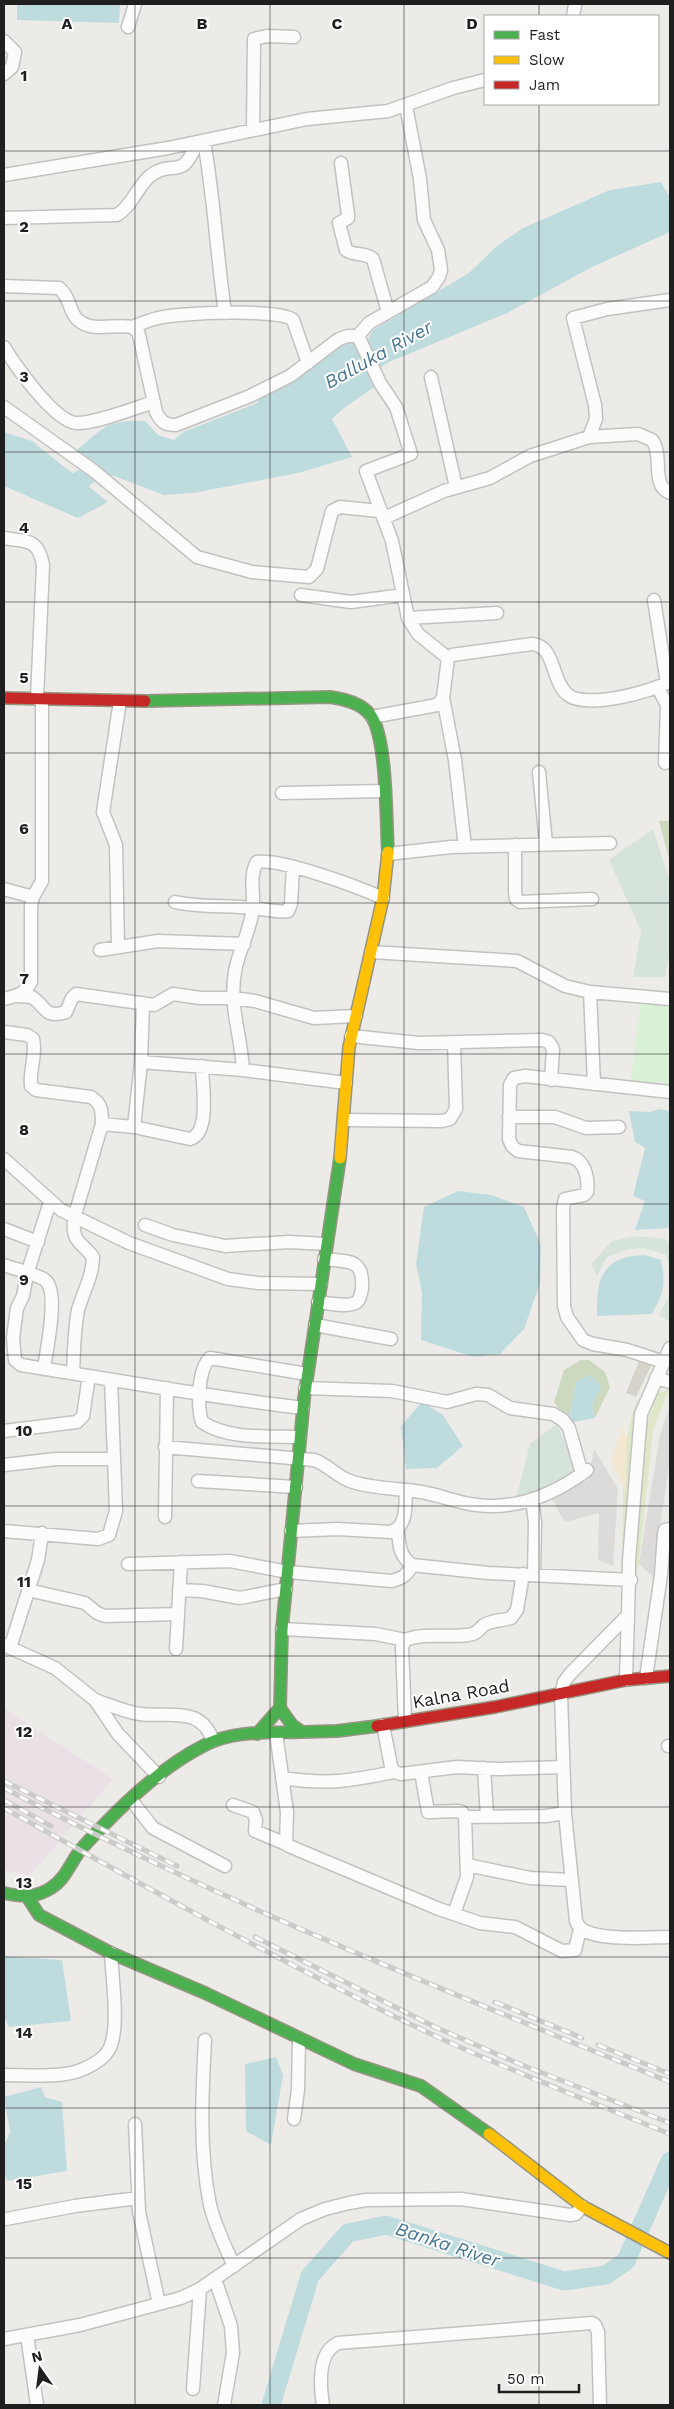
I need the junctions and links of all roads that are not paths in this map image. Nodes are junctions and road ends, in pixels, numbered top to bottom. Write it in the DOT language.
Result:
graph roads {
  1 [pos="135,4"];
  2 [pos="128,27"];
  3 [pos="294,36"];
  4 [pos="4,41"];
  5 [pos="4,74"];
  6 [pos="484,80"];
  7 [pos="406,106"];
  8 [pos="253,130"];
  9 [pos="200,142"];
  10 [pos="341,162"];
  11 [pos="4,175"];
  12 [pos="4,218"];
  13 [pos="4,286"];
  14 [pos="670,300"];
  15 [pos="388,312"];
  16 [pos="225,313"];
  17 [pos="132,328"];
  18 [pos="358,336"];
  19 [pos="4,347"];
  20 [pos="308,363"];
  21 [pos="431,377"];
  22 [pos="154,402"];
  23 [pos="4,407"];
  24 [pos="589,437"];
  25 [pos="456,487"];
  26 [pos="670,493"];
  27 [pos="381,514"];
  28 [pos="4,538"];
  29 [pos="301,595"];
  30 [pos="403,595"];
  31 [pos="654,600"];
  32 [pos="497,612"];
  33 [pos="408,618"];
  34 [pos="448,658"];
  35 [pos="665,684"];
  36 [pos="4,698"];
  37 [pos="443,698"];
  38 [pos="39,700"];
  39 [pos="120,702"];
  40 [pos="372,717"];
  41 [pos="665,763"];
  42 [pos="539,772"];
  43 [pos="385,791"];
  44 [pos="282,793"];
  45 [pos="610,843"];
  46 [pos="546,844"];
  47 [pos="515,845"];
  48 [pos="465,847"];
  49 [pos="388,854"];
  50 [pos="293,867"];
  51 [pos="4,888"];
  52 [pos="33,896"];
  53 [pos="383,898"];
  54 [pos="592,899"];
  55 [pos="175,902"];
  56 [pos="253,908"];
  57 [pos="244,944"];
  58 [pos="118,946"];
  59 [pos="100,950"];
  60 [pos="371,952"];
  61 [pos="590,992"];
  62 [pos="17,996"];
  63 [pos="233,998"];
  64 [pos="4,999"];
  65 [pos="670,999"];
  66 [pos="143,1003"];
  67 [pos="356,1016"];
  68 [pos="4,1032"];
  69 [pos="351,1036"];
  70 [pos="454,1043"];
  71 [pos="141,1062"];
  72 [pos="202,1066"];
  73 [pos="244,1070"];
  74 [pos="552,1080"];
  75 [pos="346,1083"];
  76 [pos="594,1084"];
  77 [pos="670,1092"];
  78 [pos="509,1117"];
  79 [pos="344,1120"];
  80 [pos="102,1124"];
  81 [pos="134,1127"];
  82 [pos="619,1127"];
  83 [pos="4,1159"];
  84 [pos="50,1202"];
  85 [pos="74,1218"];
  86 [pos="145,1225"];
  87 [pos="4,1229"];
  88 [pos="38,1242"];
  89 [pos="326,1244"];
  90 [pos="324,1259"];
  91 [pos="4,1265"];
  92 [pos="27,1274"];
  93 [pos="320,1284"];
  94 [pos="318,1302"];
  95 [pos="315,1325"];
  96 [pos="391,1339"];
  97 [pos="670,1348"];
  98 [pos="664,1362"];
  99 [pos="44,1369"];
  100 [pos="72,1373"];
  101 [pos="308,1374"];
  102 [pos="89,1376"];
  103 [pos="656,1378"];
  104 [pos="111,1380"];
  105 [pos="670,1382"];
  106 [pos="167,1388"];
  107 [pos="305,1388"];
  108 [pos="199,1394"];
  109 [pos="303,1408"];
  110 [pos="4,1431"];
  111 [pos="300,1437"];
  112 [pos="165,1447"];
  113 [pos="114,1459"];
  114 [pos="298,1460"];
  115 [pos="4,1465"];
  116 [pos="198,1480"];
  117 [pos="296,1487"];
  118 [pos="406,1490"];
  119 [pos="532,1500"];
  120 [pos="165,1517"];
  121 [pos="398,1529"];
  122 [pos="670,1529"];
  123 [pos="4,1531"];
  124 [pos="292,1531"];
  125 [pos="42,1533"];
  126 [pos="666,1557"];
  127 [pos="181,1562"];
  128 [pos="128,1564"];
  129 [pos="412,1565"];
  130 [pos="288,1572"];
  131 [pos="528,1575"];
  132 [pos="630,1580"];
  133 [pos="286,1589"];
  134 [pos="28,1590"];
  135 [pos="179,1590"];
  136 [pos="178,1614"];
  137 [pos="627,1616"];
  138 [pos="282,1629"];
  139 [pos="405,1640"];
  140 [pos="7,1646"];
  141 [pos="176,1649"];
  142 [pos="670,1676"];
  143 [pos="646,1678"];
  144 [pos="626,1680"];
  145 [pos="561,1694"];
  146 [pos="95,1700"];
  147 [pos="280,1708"];
  148 [pos="405,1721"];
  149 [pos="383,1725"];
  150 [pos="302,1732"];
  151 [pos="276,1733"];
  152 [pos="257,1734"];
  153 [pos="213,1741"];
  154 [pos="563,1767"];
  155 [pos="484,1768"];
  156 [pos="394,1772"];
  157 [pos="421,1772"];
  158 [pos="159,1777"];
  159 [pos="282,1778"];
  160 [pos="132,1801"];
  161 [pos="233,1805"];
  162 [pos="565,1813"];
  163 [pos="488,1816"];
  164 [pos="465,1817"];
  165 [pos="286,1844"];
  166 [pos="467,1865"];
  167 [pos="226,1866"];
  168 [pos="572,1880"];
  169 [pos="4,1893"];
  170 [pos="28,1898"];
  171 [pos="454,1914"];
  172 [pos="580,1929"];
  173 [pos="670,1937"];
  174 [pos="111,1953"];
  175 [pos="299,2039"];
  176 [pos="205,2040"];
  177 [pos="4,2075"];
  178 [pos="294,2119"];
  179 [pos="135,2124"];
  180 [pos="138,2198"];
  181 [pos="582,2206"];
  182 [pos="6,2219"];
  183 [pos="669,2252"];
  184 [pos="234,2266"];
  185 [pos="215,2279"];
  186 [pos="200,2289"];
  187 [pos="159,2304"];
  188 [pos="27,2335"];
  189 [pos="4,2339"];
  190 [pos="193,2389"];
  191 [pos="224,2404"];
  192 [pos="37,2405"];
  193 [pos="323,2405"];
  194 [pos="600,2405"];
  1 -- 2 [label="street"];
  3 -- 8 [label="street"];
  4 -- 5 [label="street"];
  6 -- 7 [label="street"];
  7 -- 8 [label="street"];
  7 -- 15 [label="street"];
  8 -- 9 [label="street"];
  9 -- 11 [label="street"];
  9 -- 12 [label="street"];
  9 -- 16 [label="street"];
  10 -- 15 [label="street"];
  13 -- 17 [label="street"];
  14 -- 24 [label="street"];
  15 -- 18 [label="street"];
  16 -- 17 [label="street"];
  16 -- 20 [label="street"];
  17 -- 22 [label="street"];
  18 -- 20 [label="street"];
  18 -- 27 [label="street"];
  19 -- 22 [label="street"];
  20 -- 22 [label="street"];
  21 -- 25 [label="street"];
  23 -- 27 [label="street"];
  24 -- 25 [label="street"];
  24 -- 26 [label="street"];
  25 -- 27 [label="street"];
  27 -- 30 [label="street"];
  28 -- 38 [label="street"];
  29 -- 30 [label="street"];
  30 -- 33 [label="street"];
  31 -- 35 [label="street"];
  32 -- 33 [label="street"];
  33 -- 34 [label="street"];
  34 -- 35 [label="street"];
  34 -- 37 [label="street"];
  35 -- 41 [label="street"];
  36 -- 38 [label="main road"];
  37 -- 40 [label="street"];
  37 -- 48 [label="street"];
  38 -- 39 [label="main road"];
  38 -- 52 [label="street"];
  39 -- 40 [label="main road"];
  39 -- 58 [label="street"];
  40 -- 43 [label="main road"];
  42 -- 46 [label="street"];
  43 -- 44 [label="street"];
  43 -- 49 [label="main road"];
  45 -- 46 [label="street"];
  46 -- 47 [label="street"];
  47 -- 48 [label="street"];
  47 -- 54 [label="street"];
  48 -- 49 [label="street"];
  49 -- 53 [label="main road"];
  50 -- 53 [label="street"];
  50 -- 56 [label="street"];
  50 -- 56 [label="street"];
  51 -- 52 [label="street"];
  52 -- 62 [label="street"];
  53 -- 60 [label="main road"];
  55 -- 56 [label="street"];
  56 -- 57 [label="street"];
  57 -- 58 [label="street"];
  57 -- 63 [label="street"];
  58 -- 59 [label="street"];
  60 -- 61 [label="street"];
  60 -- 67 [label="main road"];
  61 -- 65 [label="street"];
  61 -- 76 [label="street"];
  62 -- 64 [label="street"];
  62 -- 66 [label="street"];
  63 -- 66 [label="street"];
  63 -- 67 [label="street"];
  63 -- 73 [label="street"];
  66 -- 71 [label="street"];
  67 -- 69 [label="main road"];
  68 -- 80 [label="street"];
  69 -- 70 [label="street"];
  69 -- 75 [label="main road"];
  70 -- 74 [label="street"];
  70 -- 79 [label="street"];
  71 -- 72 [label="street"];
  71 -- 81 [label="street"];
  72 -- 73 [label="street"];
  72 -- 81 [label="street"];
  73 -- 75 [label="street"];
  74 -- 76 [label="street"];
  74 -- 78 [label="street"];
  75 -- 79 [label="main road"];
  76 -- 77 [label="street"];
  78 -- 82 [label="street"];
  78 -- 98 [label="street"];
  79 -- 89 [label="main road"];
  80 -- 81 [label="street"];
  80 -- 85 [label="street"];
  83 -- 84 [label="street"];
  84 -- 85 [label="street"];
  84 -- 88 [label="street"];
  85 -- 93 [label="street"];
  85 -- 100 [label="street"];
  86 -- 89 [label="street"];
  87 -- 88 [label="street"];
  88 -- 92 [label="street"];
  89 -- 90 [label="main road"];
  90 -- 93 [label="main road"];
  90 -- 94 [label="street"];
  91 -- 92 [label="street"];
  92 -- 99 [label="street"];
  92 -- 99 [label="street"];
  93 -- 94 [label="main road"];
  94 -- 95 [label="main road"];
  95 -- 96 [label="street"];
  95 -- 101 [label="main road"];
  97 -- 98 [label="street"];
  98 -- 103 [label="street"];
  99 -- 100 [label="street"];
  100 -- 102 [label="street"];
  101 -- 107 [label="main road"];
  101 -- 108 [label="street"];
  102 -- 104 [label="street"];
  102 -- 110 [label="street"];
  103 -- 105 [label="street"];
  103 -- 132 [label="street"];
  104 -- 106 [label="street"];
  104 -- 113 [label="street"];
  106 -- 108 [label="street"];
  106 -- 112 [label="street"];
  107 -- 109 [label="main road"];
  107 -- 119 [label="street"];
  108 -- 109 [label="street"];
  108 -- 111 [label="street"];
  109 -- 111 [label="main road"];
  111 -- 114 [label="main road"];
  112 -- 114 [label="street"];
  112 -- 120 [label="street"];
  113 -- 115 [label="street"];
  113 -- 125 [label="street"];
  114 -- 117 [label="main road"];
  114 -- 118 [label="street"];
  116 -- 117 [label="street"];
  117 -- 124 [label="main road"];
  118 -- 119 [label="street"];
  118 -- 121 [label="street"];
  119 -- 131 [label="street"];
  121 -- 124 [label="street"];
  121 -- 129 [label="street"];
  122 -- 126 [label="street"];
  123 -- 125 [label="street"];
  124 -- 130 [label="main road"];
  125 -- 134 [label="street"];
  126 -- 143 [label="street"];
  127 -- 128 [label="street"];
  127 -- 130 [label="street"];
  127 -- 135 [label="street"];
  129 -- 130 [label="street"];
  129 -- 131 [label="street"];
  130 -- 133 [label="main road"];
  131 -- 132 [label="street"];
  131 -- 139 [label="street"];
  132 -- 137 [label="street"];
  133 -- 135 [label="street"];
  133 -- 138 [label="main road"];
  134 -- 136 [label="street"];
  134 -- 140 [label="street"];
  135 -- 136 [label="street"];
  136 -- 141 [label="street"];
  137 -- 144 [label="street"];
  137 -- 145 [label="street"];
  138 -- 139 [label="street"];
  138 -- 147 [label="main road"];
  139 -- 148 [label="street"];
  140 -- 146 [label="street"];
  142 -- 143 [label="main road, Kalna Road"];
  143 -- 144 [label="main road, Kalna Road"];
  144 -- 145 [label="main road, Kalna Road"];
  145 -- 148 [label="main road, Kalna Road"];
  145 -- 154 [label="street"];
  146 -- 153 [label="street"];
  146 -- 158 [label="street"];
  147 -- 150 [label="main road"];
  147 -- 152 [label="main road"];
  148 -- 149 [label="main road, Kalna Road"];
  149 -- 150 [label="main road, Kalna Road"];
  149 -- 156 [label="street"];
  150 -- 151 [label="main road, Kalna Road"];
  151 -- 152 [label="main road, Kalna Road"];
  151 -- 159 [label="street"];
  152 -- 153 [label="main road, Kalna Road"];
  153 -- 158 [label="main road, Kalna Road"];
  154 -- 155 [label="street"];
  154 -- 162 [label="street"];
  155 -- 157 [label="street"];
  155 -- 163 [label="street"];
  156 -- 157 [label="street"];
  156 -- 159 [label="street"];
  157 -- 164 [label="street"];
  158 -- 160 [label="main road, Kalna Road"];
  159 -- 165 [label="street"];
  160 -- 167 [label="street"];
  160 -- 170 [label="main road, Kalna Road"];
  161 -- 165 [label="street"];
  162 -- 163 [label="street"];
  162 -- 168 [label="street"];
  163 -- 164 [label="street"];
  164 -- 166 [label="street"];
  165 -- 171 [label="street"];
  166 -- 168 [label="street"];
  166 -- 171 [label="street"];
  168 -- 172 [label="street"];
  169 -- 170 [label="main road"];
  170 -- 174 [label="main road"];
  171 -- 172 [label="street"];
  172 -- 173 [label="street"];
  174 -- 175 [label="main road"];
  174 -- 177 [label="street"];
  175 -- 178 [label="street"];
  175 -- 181 [label="main road"];
  176 -- 184 [label="street"];
  179 -- 180 [label="street"];
  180 -- 182 [label="street"];
  180 -- 187 [label="street"];
  181 -- 183 [label="main road"];
  181 -- 184 [label="street"];
  184 -- 185 [label="street"];
  185 -- 186 [label="street"];
  185 -- 191 [label="street"];
  186 -- 187 [label="street"];
  186 -- 190 [label="street"];
  187 -- 188 [label="street"];
  188 -- 189 [label="street"];
  188 -- 192 [label="street"];
  193 -- 194 [label="street"];
}
